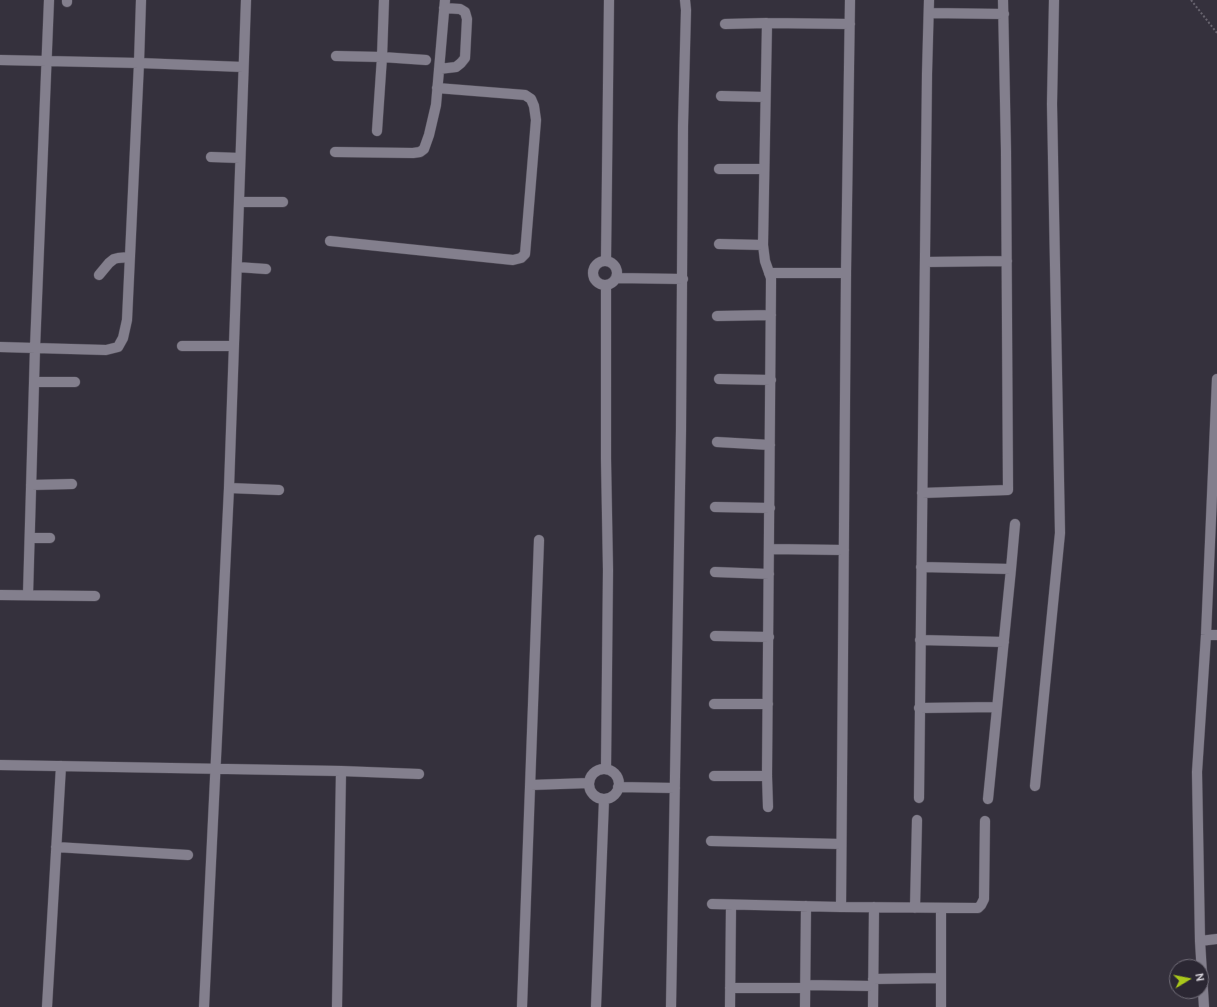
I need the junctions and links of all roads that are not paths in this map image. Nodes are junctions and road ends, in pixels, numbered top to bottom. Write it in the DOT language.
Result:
graph roads {
  1 [pos="48,0"];
  2 [pos="141,0"];
  3 [pos="246,0"];
  4 [pos="384,0"];
  5 [pos="609,0"];
  6 [pos="685,0"];
  7 [pos="850,0"];
  8 [pos="929,0"];
  9 [pos="1003,0"];
  10 [pos="1054,0"];
  11 [pos="444,4"];
  12 [pos="929,14"];
  13 [pos="1004,14"];
  14 [pos="767,23"];
  15 [pos="725,24"];
  16 [pos="850,24"];
  17 [pos="336,56"];
  18 [pos="382,57"];
  19 [pos="0,60"];
  20 [pos="426,60"];
  21 [pos="46,61"];
  22 [pos="140,63"];
  23 [pos="243,67"];
  24 [pos="439,69"];
  25 [pos="437,88"];
  26 [pos="722,96"];
  27 [pos="765,97"];
  28 [pos="377,131"];
  29 [pos="335,152"];
  30 [pos="211,157"];
  31 [pos="240,158"];
  32 [pos="719,169"];
  33 [pos="764,169"];
  34 [pos="239,202"];
  35 [pos="283,202"];
  36 [pos="330,241"];
  37 [pos="719,244"];
  38 [pos="763,245"];
  39 [pos="130,258"];
  40 [pos="606,260"];
  41 [pos="1007,261"];
  42 [pos="925,262"];
  43 [pos="237,267"];
  44 [pos="266,269"];
  45 [pos="769,273"];
  46 [pos="846,273"];
  47 [pos="99,275"];
  48 [pos="616,278"];
  49 [pos="683,279"];
  50 [pos="606,285"];
  51 [pos="771,315"];
  52 [pos="717,316"];
  53 [pos="182,346"];
  54 [pos="234,346"];
  55 [pos="0,347"];
  56 [pos="35,348"];
  57 [pos="719,379"];
  58 [pos="1217,379"];
  59 [pos="771,380"];
  60 [pos="34,382"];
  61 [pos="75,382"];
  62 [pos="717,442"];
  63 [pos="770,444"];
  64 [pos="72,484"];
  65 [pos="31,485"];
  66 [pos="229,488"];
  67 [pos="279,490"];
  68 [pos="922,494"];
  69 [pos="715,507"];
  70 [pos="770,508"];
  71 [pos="1015,524"];
  72 [pos="30,538"];
  73 [pos="50,538"];
  74 [pos="539,540"];
  75 [pos="770,549"];
  76 [pos="844,550"];
  77 [pos="921,567"];
  78 [pos="1012,569"];
  79 [pos="715,572"];
  80 [pos="769,574"];
  81 [pos="0,595"];
  82 [pos="28,595"];
  83 [pos="95,596"];
  84 [pos="1206,635"];
  85 [pos="1217,635"];
  86 [pos="715,636"];
  87 [pos="769,637"];
  88 [pos="920,640"];
  89 [pos="1004,642"];
  90 [pos="714,704"];
  91 [pos="768,704"];
  92 [pos="919,708"];
  93 [pos="997,708"];
  94 [pos="0,765"];
  95 [pos="60,766"];
  96 [pos="215,769"];
  97 [pos="606,769"];
  98 [pos="341,771"];
  99 [pos="419,774"];
  100 [pos="714,776"];
  101 [pos="767,776"];
  102 [pos="589,783"];
  103 [pos="530,785"];
  104 [pos="1035,786"];
  105 [pos="618,787"];
  106 [pos="674,788"];
  107 [pos="919,798"];
  108 [pos="988,799"];
  109 [pos="604,800"];
  110 [pos="768,807"];
  111 [pos="917,820"];
  112 [pos="986,821"];
  113 [pos="711,841"];
  114 [pos="842,844"];
  115 [pos="56,847"];
  116 [pos="188,855"];
  117 [pos="712,904"];
  118 [pos="731,904"];
  119 [pos="806,906"];
  120 [pos="841,907"];
  121 [pos="874,907"];
  122 [pos="915,908"];
  123 [pos="941,908"];
  124 [pos="1217,939"];
  125 [pos="1200,941"];
  126 [pos="941,978"];
  127 [pos="873,983"];
  128 [pos="805,986"];
  129 [pos="730,988"];
  130 [pos="47,1007"];
  131 [pos="204,1007"];
  132 [pos="336,1007"];
  133 [pos="522,1007"];
  134 [pos="596,1007"];
  135 [pos="671,1007"];
  136 [pos="730,1007"];
  137 [pos="805,1007"];
  138 [pos="873,1007"];
  139 [pos="941,1007"];
  140 [pos="1204,1007"];
  1 -- 21 [label="street"];
  2 -- 22 [label="street"];
  3 -- 23 [label="street"];
  4 -- 18 [label="street"];
  5 -- 40 [label="street"];
  6 -- 49 [label="street"];
  7 -- 16 [label="street"];
  8 -- 12 [label="street"];
  9 -- 13 [label="street"];
  10 -- 104 [label="street"];
  11 -- 24 [label="street"];
  11 -- 24 [label="street"];
  12 -- 13 [label="street"];
  12 -- 42 [label="street"];
  13 -- 41 [label="street"];
  14 -- 15 [label="street"];
  14 -- 16 [label="street"];
  14 -- 27 [label="street"];
  16 -- 46 [label="street"];
  17 -- 18 [label="street"];
  18 -- 20 [label="street"];
  18 -- 28 [label="street"];
  19 -- 21 [label="street"];
  21 -- 22 [label="street"];
  21 -- 56 [label="street"];
  22 -- 23 [label="street"];
  22 -- 39 [label="street"];
  23 -- 31 [label="street"];
  24 -- 25 [label="street"];
  25 -- 29 [label="street"];
  25 -- 36 [label="street"];
  26 -- 27 [label="street"];
  27 -- 33 [label="street"];
  30 -- 31 [label="street"];
  31 -- 34 [label="street"];
  32 -- 33 [label="street"];
  33 -- 38 [label="street"];
  34 -- 35 [label="street"];
  34 -- 43 [label="street"];
  37 -- 38 [label="street"];
  38 -- 45 [label="street"];
  39 -- 47 [label="street"];
  39 -- 56 [label="street"];
  40 -- 48 [label="street"];
  40 -- 50 [label="street"];
  41 -- 42 [label="street"];
  41 -- 68 [label="street"];
  42 -- 68 [label="street"];
  43 -- 44 [label="street"];
  43 -- 54 [label="street"];
  45 -- 46 [label="street"];
  45 -- 51 [label="street"];
  46 -- 76 [label="street"];
  48 -- 49 [label="street"];
  48 -- 50 [label="street"];
  49 -- 106 [label="street"];
  50 -- 97 [label="street"];
  51 -- 52 [label="street"];
  51 -- 59 [label="street"];
  53 -- 54 [label="street"];
  54 -- 66 [label="street"];
  55 -- 56 [label="street"];
  56 -- 60 [label="street"];
  57 -- 59 [label="street"];
  58 -- 84 [label="street"];
  59 -- 63 [label="street"];
  60 -- 61 [label="street"];
  60 -- 65 [label="street"];
  62 -- 63 [label="street"];
  63 -- 70 [label="street"];
  64 -- 65 [label="street"];
  65 -- 72 [label="street"];
  66 -- 67 [label="street"];
  66 -- 96 [label="street"];
  68 -- 77 [label="street"];
  69 -- 70 [label="street"];
  70 -- 75 [label="street"];
  71 -- 78 [label="street"];
  72 -- 73 [label="street"];
  72 -- 82 [label="street"];
  74 -- 103 [label="street"];
  75 -- 76 [label="street"];
  75 -- 80 [label="street"];
  76 -- 114 [label="street"];
  77 -- 78 [label="street"];
  77 -- 88 [label="street"];
  78 -- 89 [label="street"];
  79 -- 80 [label="street"];
  80 -- 87 [label="street"];
  81 -- 82 [label="street"];
  82 -- 83 [label="street"];
  84 -- 85 [label="street"];
  84 -- 125 [label="street"];
  86 -- 87 [label="street"];
  87 -- 91 [label="street"];
  88 -- 89 [label="street"];
  88 -- 92 [label="street"];
  89 -- 93 [label="street"];
  90 -- 91 [label="street"];
  91 -- 101 [label="street"];
  92 -- 93 [label="street"];
  92 -- 107 [label="street"];
  93 -- 108 [label="street"];
  94 -- 95 [label="street"];
  95 -- 96 [label="street"];
  95 -- 115 [label="street"];
  96 -- 98 [label="street"];
  96 -- 131 [label="street"];
  97 -- 102 [label="street"];
  97 -- 105 [label="street"];
  98 -- 99 [label="street"];
  98 -- 132 [label="street"];
  100 -- 101 [label="street"];
  101 -- 110 [label="street"];
  102 -- 103 [label="street"];
  102 -- 109 [label="street"];
  103 -- 133 [label="street"];
  105 -- 106 [label="street"];
  105 -- 109 [label="street"];
  106 -- 135 [label="street"];
  109 -- 134 [label="street"];
  111 -- 122 [label="street"];
  112 -- 123 [label="street"];
  113 -- 114 [label="street"];
  114 -- 120 [label="street"];
  115 -- 116 [label="street"];
  115 -- 130 [label="street"];
  117 -- 118 [label="street"];
  118 -- 119 [label="street"];
  118 -- 129 [label="street"];
  119 -- 120 [label="street"];
  119 -- 128 [label="street"];
  120 -- 121 [label="street"];
  121 -- 122 [label="street"];
  121 -- 127 [label="street"];
  122 -- 123 [label="street"];
  123 -- 126 [label="street"];
  124 -- 125 [label="street"];
  125 -- 140 [label="street"];
  126 -- 127 [label="street"];
  126 -- 139 [label="street"];
  127 -- 128 [label="street"];
  127 -- 138 [label="street"];
  128 -- 129 [label="street"];
  128 -- 137 [label="street"];
  129 -- 136 [label="street"];
}
